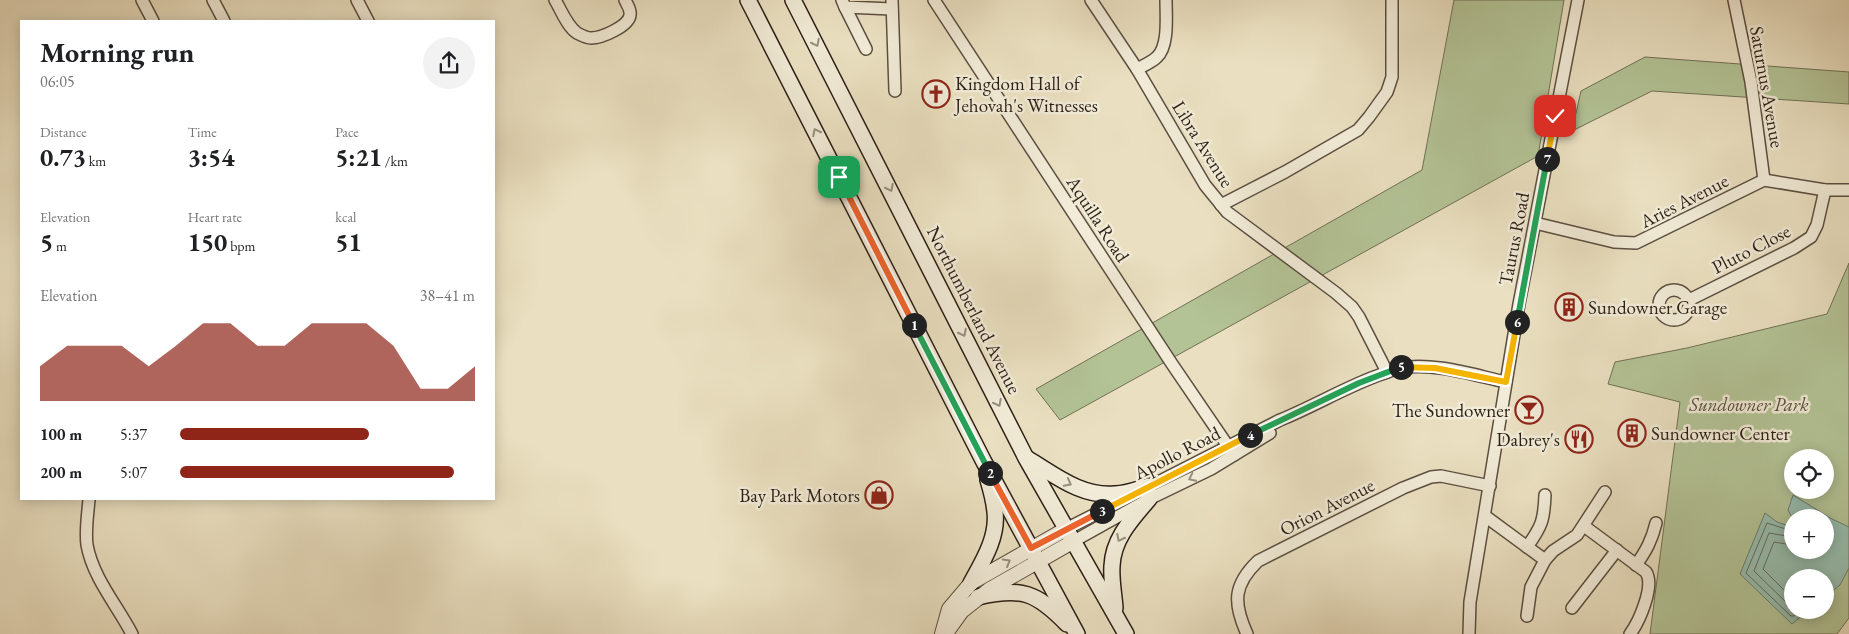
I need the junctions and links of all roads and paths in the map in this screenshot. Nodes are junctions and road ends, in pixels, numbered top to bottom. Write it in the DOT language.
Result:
graph roads {
  1 [pos="142,0"];
  2 [pos="213,0"];
  3 [pos="357,0"];
  4 [pos="555,0"];
  5 [pos="625,0"];
  6 [pos="748,0"];
  7 [pos="793,0"];
  8 [pos="934,0"];
  9 [pos="1091,0"];
  10 [pos="1166,0"];
  11 [pos="1392,0"];
  12 [pos="1578,0"];
  13 [pos="1734,0"];
  14 [pos="843,3"];
  15 [pos="892,4"];
  16 [pos="152,20"];
  17 [pos="223,20"];
  18 [pos="367,20"];
  19 [pos="866,49"];
  20 [pos="1137,69"];
  21 [pos="895,91"];
  22 [pos="1764,180"];
  23 [pos="1825,190"];
  24 [pos="1849,190"];
  25 [pos="1221,205"];
  26 [pos="1534,223"];
  27 [pos="1689,300"];
  28 [pos="1387,372"];
  29 [pos="1506,382"];
  30 [pos="1232,451"];
  31 [pos="1026,458"];
  32 [pos="984,462"];
  33 [pos="1490,486"];
  34 [pos="1605,492"];
  35 [pos="1149,493"];
  36 [pos="1544,495"];
  37 [pos="90,500"];
  38 [pos="1485,516"];
  39 [pos="1656,523"];
  40 [pos="1584,526"];
  41 [pos="1070,535"];
  42 [pos="1527,546"];
  43 [pos="1617,550"];
  44 [pos="1035,555"];
  45 [pos="1545,560"];
  46 [pos="1636,565"];
  47 [pos="971,582"];
  48 [pos="978,597"];
  49 [pos="1572,608"];
  50 [pos="1116,614"];
  51 [pos="1527,616"];
  52 [pos="132,634"];
  53 [pos="943,634"];
  54 [pos="1077,634"];
  55 [pos="1126,634"];
  56 [pos="1246,634"];
  57 [pos="1469,634"];
  58 [pos="1630,634"];
  1 -- 16 [label="street"];
  2 -- 17 [label="street"];
  3 -- 18 [label="street"];
  4 -- 5 [label="street"];
  32 -- 6 [label="main road, one-way"];
  7 -- 31 [label="main road, Northumberland Avenue, one-way"];
  8 -- 30 [label="street, Aquilla Road"];
  9 -- 20 [label="street, Libra Avenue"];
  10 -- 20 [label="street"];
  11 -- 25 [label="street"];
  12 -- 26 [label="street, Taurus Road"];
  13 -- 22 [label="street, Saturnus Avenue"];
  14 -- 15 [label="street"];
  14 -- 19 [label="street"];
  15 -- 21 [label="street"];
  20 -- 25 [label="street, Libra Avenue"];
  22 -- 23 [label="street"];
  22 -- 26 [label="street, Aries Avenue"];
  23 -- 24 [label="street"];
  23 -- 27 [label="street, Pluto Close"];
  25 -- 28 [label="street, Libra Avenue"];
  26 -- 29 [label="street, Taurus Road"];
  28 -- 29 [label="street, Apollo Road"];
  28 -- 30 [label="street, Apollo Road"];
  29 -- 33 [label="street, Taurus Road"];
  30 -- 35 [label="street, Apollo Road"];
  31 -- 35 [label="main road, one-way"];
  31 -- 41 [label="main road, Northumberland Avenue"];
  32 -- 44 [label="main road"];
  32 -- 47 [label="main road"];
  33 -- 38 [label="street, Taurus Road"];
  33 -- 56 [label="street, Orion Avenue"];
  34 -- 40 [label="street"];
  35 -- 41 [label="street, Apollo Road"];
  35 -- 50 [label="main road, one-way"];
  36 -- 42 [label="street"];
  37 -- 52 [label="street"];
  38 -- 42 [label="street"];
  38 -- 57 [label="street, Taurus Road"];
  39 -- 46 [label="street"];
  40 -- 43 [label="street"];
  40 -- 45 [label="street"];
  41 -- 44 [label="street"];
  41 -- 50 [label="main road, Northumberland Avenue"];
  42 -- 45 [label="street"];
  43 -- 46 [label="street"];
  43 -- 49 [label="street"];
  47 -- 44 [label="street, one-way"];
  44 -- 48 [label="street"];
  44 -- 54 [label="main road"];
  45 -- 51 [label="street"];
  46 -- 58 [label="street"];
  47 -- 53 [label="street"];
  48 -- 53 [label="street"];
  48 -- 54 [label="main road"];
  50 -- 55 [label="main road, Northumberland Avenue"];
}
